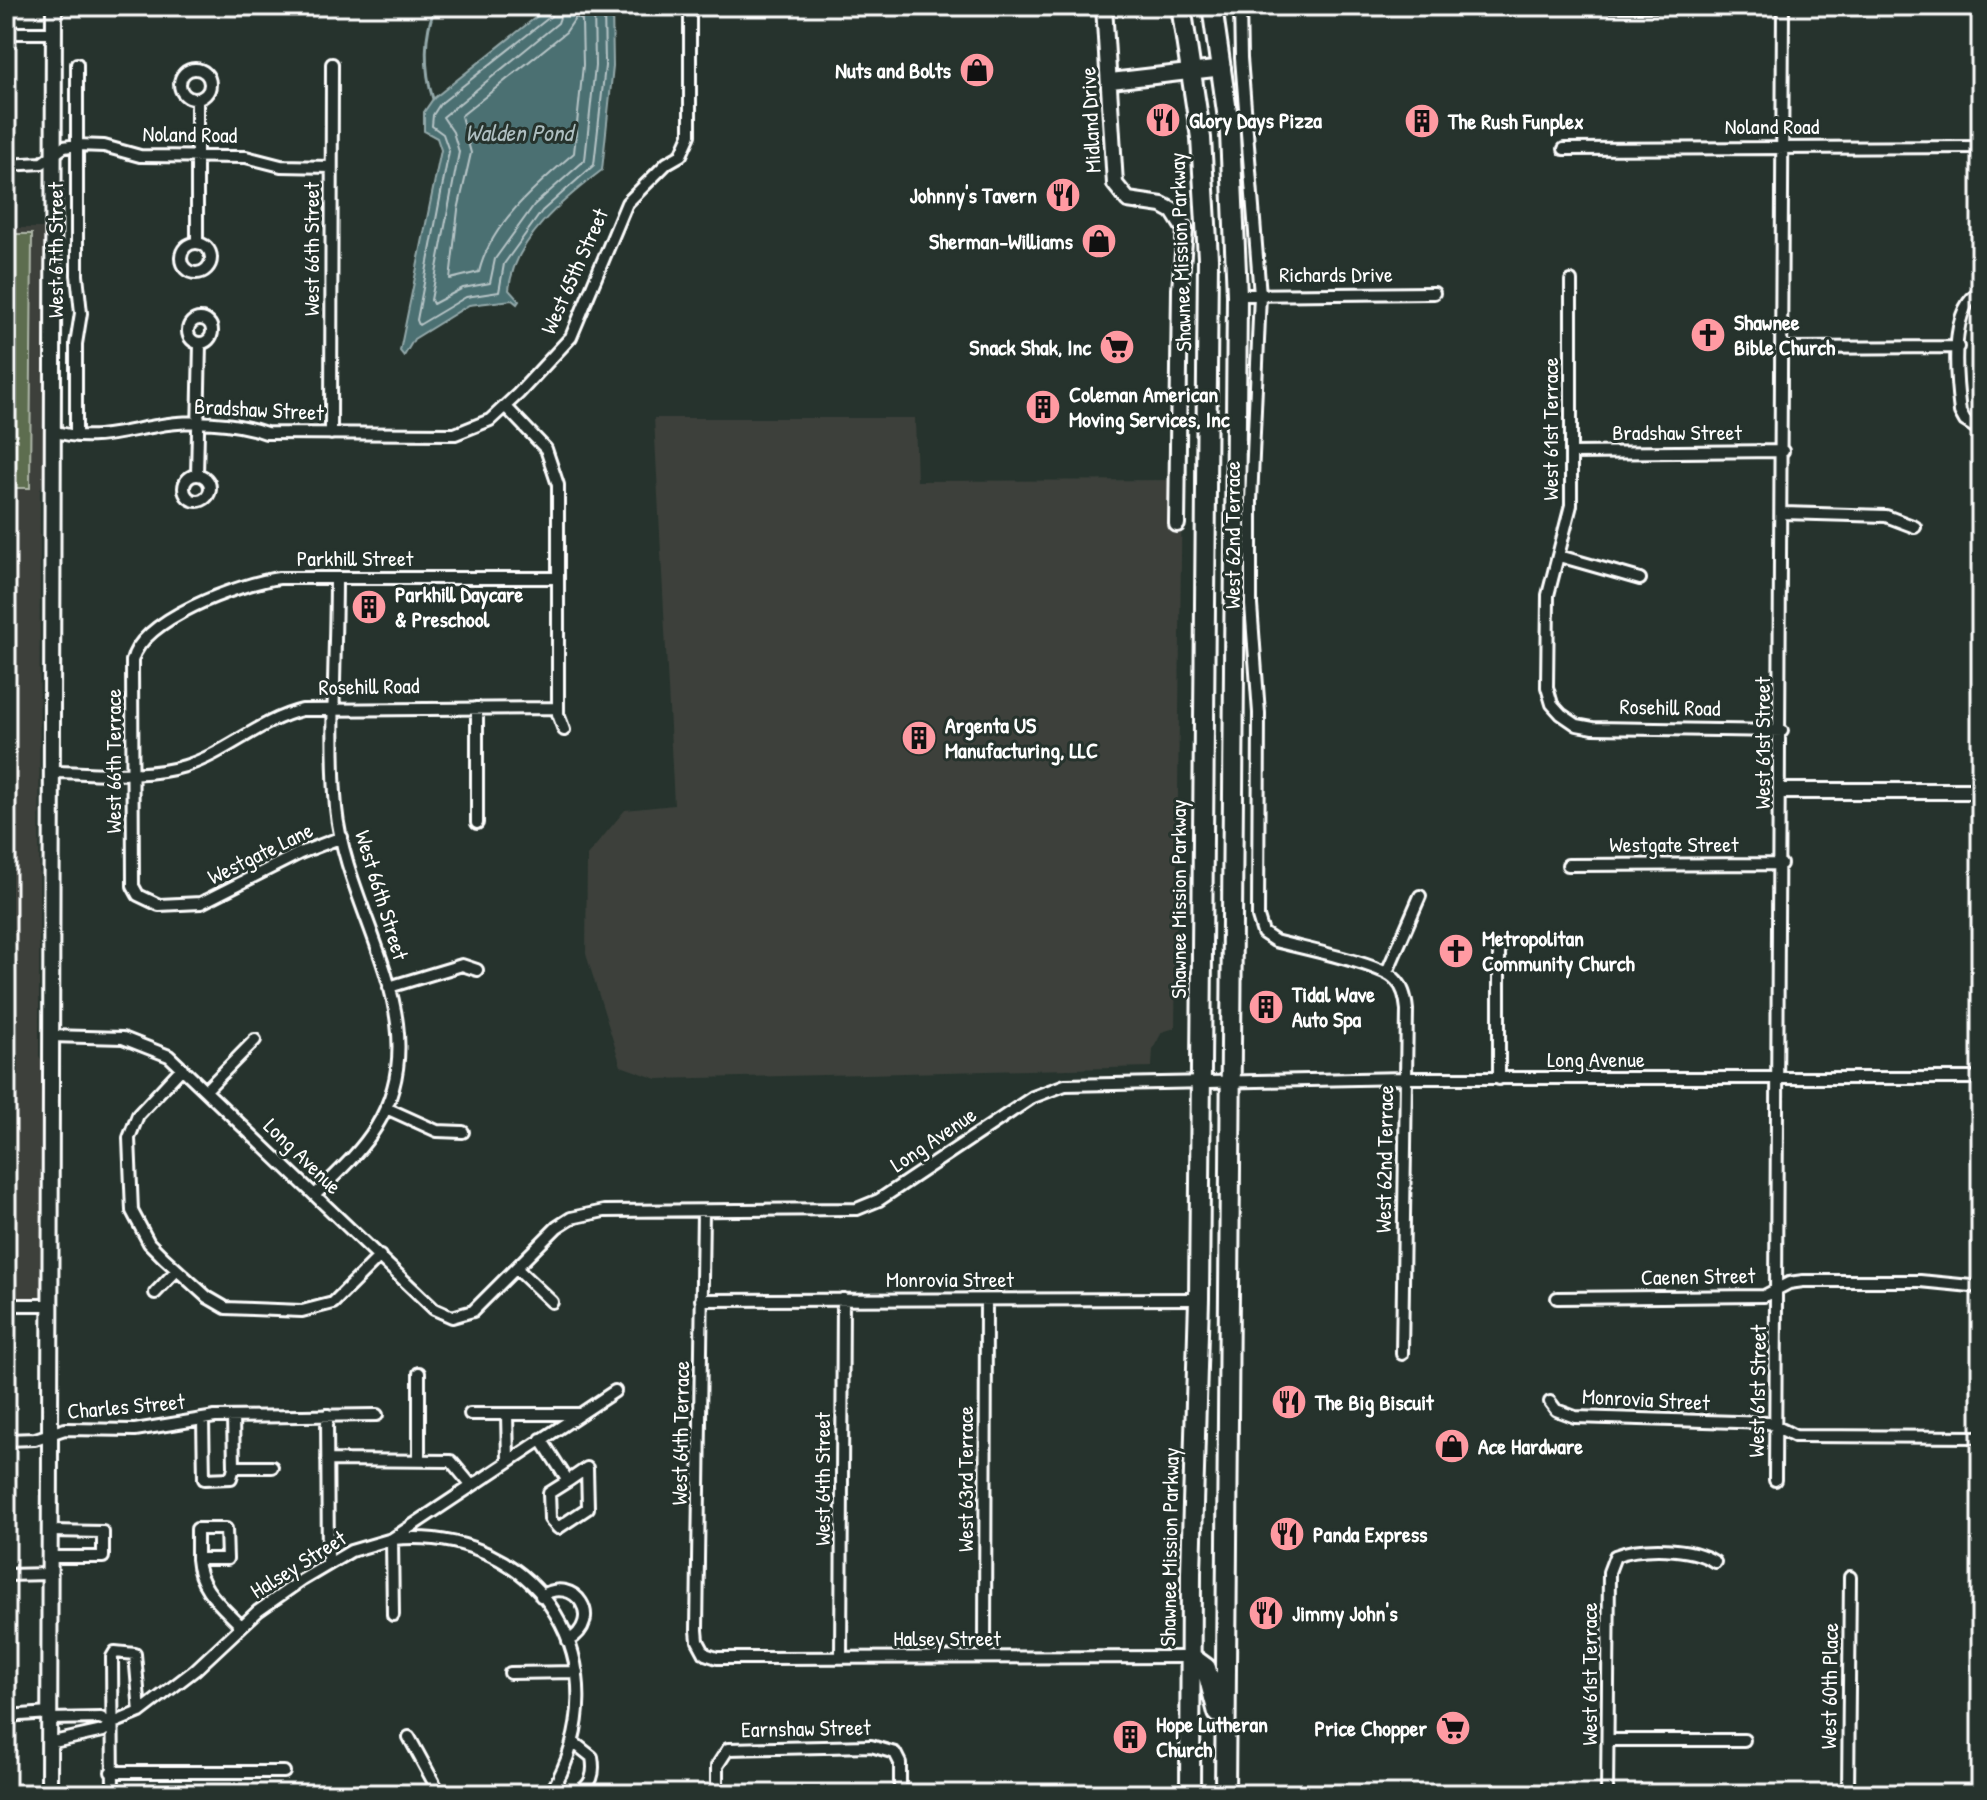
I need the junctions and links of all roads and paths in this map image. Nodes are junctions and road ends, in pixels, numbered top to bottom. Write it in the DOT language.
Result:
graph roads {
  1 [pos="54,6"];
  2 [pos="690,6"];
  3 [pos="1104,6"];
  4 [pos="1181,6"];
  5 [pos="1212,6"];
  6 [pos="1240,6"];
  7 [pos="1784,6"];
  8 [pos="1565,7"];
  9 [pos="6,33"];
  10 [pos="54,33"];
  11 [pos="77,64"];
  12 [pos="332,64"];
  13 [pos="1223,68"];
  14 [pos="1193,74"];
  15 [pos="1111,81"];
  16 [pos="197,99"];
  17 [pos="77,145"];
  18 [pos="1981,147"];
  19 [pos="1782,148"];
  20 [pos="1564,149"];
  21 [pos="54,154"];
  22 [pos="196,156"];
  23 [pos="6,165"];
  24 [pos="331,167"];
  25 [pos="197,243"];
  26 [pos="1208,258"];
  27 [pos="1571,281"];
  28 [pos="1981,292"];
  29 [pos="1434,293"];
  30 [pos="1237,295"];
  31 [pos="1260,295"];
  32 [pos="1208,308"];
  33 [pos="200,344"];
  34 [pos="1238,346"];
  35 [pos="1958,347"];
  36 [pos="1782,348"];
  37 [pos="505,406"];
  38 [pos="198,425"];
  39 [pos="53,431"];
  40 [pos="1981,431"];
  41 [pos="331,434"];
  42 [pos="76,436"];
  43 [pos="1783,451"];
  44 [pos="1571,453"];
  45 [pos="197,475"];
  46 [pos="1783,513"];
  47 [pos="1177,524"];
  48 [pos="1915,527"];
  49 [pos="1559,556"];
  50 [pos="336,578"];
  51 [pos="558,578"];
  52 [pos="1640,579"];
  53 [pos="161,626"];
  54 [pos="336,708"];
  55 [pos="477,708"];
  56 [pos="558,708"];
  57 [pos="1561,714"];
  58 [pos="564,730"];
  59 [pos="1204,730"];
  60 [pos="1782,731"];
  61 [pos="1231,764"];
  62 [pos="1203,767"];
  63 [pos="50,772"];
  64 [pos="132,772"];
  65 [pos="1781,791"];
  66 [pos="1981,791"];
  67 [pos="1231,811"];
  68 [pos="477,823"];
  69 [pos="342,837"];
  70 [pos="1781,864"];
  71 [pos="1568,865"];
  72 [pos="1420,896"];
  73 [pos="148,903"];
  74 [pos="1499,949"];
  75 [pos="477,970"];
  76 [pos="1387,972"];
  77 [pos="389,987"];
  78 [pos="50,1036"];
  79 [pos="255,1040"];
  80 [pos="182,1068"];
  81 [pos="1406,1078"];
  82 [pos="1779,1078"];
  83 [pos="1981,1078"];
  84 [pos="1499,1079"];
  85 [pos="1200,1082"];
  86 [pos="1231,1082"];
  87 [pos="206,1090"];
  88 [pos="386,1108"];
  89 [pos="463,1132"];
  90 [pos="315,1195"];
  91 [pos="703,1211"];
  92 [pos="380,1256"];
  93 [pos="516,1268"];
  94 [pos="177,1270"];
  95 [pos="1981,1287"];
  96 [pos="1778,1289"];
  97 [pos="155,1293"];
  98 [pos="1557,1298"];
  99 [pos="843,1299"];
  100 [pos="1199,1299"];
  101 [pos="701,1300"];
  102 [pos="986,1300"];
  103 [pos="552,1302"];
  104 [pos="6,1305"];
  105 [pos="51,1305"];
  106 [pos="1402,1354"];
  107 [pos="419,1373"];
  108 [pos="615,1391"];
  109 [pos="1550,1402"];
  110 [pos="470,1414"];
  111 [pos="507,1414"];
  112 [pos="581,1414"];
  113 [pos="327,1415"];
  114 [pos="377,1415"];
  115 [pos="233,1417"];
  116 [pos="203,1419"];
  117 [pos="1777,1428"];
  118 [pos="51,1435"];
  119 [pos="1981,1437"];
  120 [pos="541,1439"];
  121 [pos="6,1440"];
  122 [pos="419,1459"];
  123 [pos="327,1460"];
  124 [pos="508,1461"];
  125 [pos="234,1467"];
  126 [pos="272,1467"];
  127 [pos="1775,1480"];
  128 [pos="568,1481"];
  129 [pos="471,1485"];
  130 [pos="51,1531"];
  131 [pos="392,1539"];
  132 [pos="51,1557"];
  133 [pos="197,1559"];
  134 [pos="1715,1562"];
  135 [pos="328,1564"];
  136 [pos="50,1574"];
  137 [pos="6,1575"];
  138 [pos="1850,1577"];
  139 [pos="541,1596"];
  140 [pos="393,1615"];
  141 [pos="241,1626"];
  142 [pos="568,1641"];
  143 [pos="705,1654"];
  144 [pos="985,1657"];
  145 [pos="1191,1657"];
  146 [pos="841,1658"];
  147 [pos="577,1672"];
  148 [pos="510,1673"];
  149 [pos="140,1712"];
  150 [pos="6,1716"];
  151 [pos="50,1716"];
  152 [pos="111,1724"];
  153 [pos="1225,1735"];
  154 [pos="409,1737"];
  155 [pos="1608,1740"];
  156 [pos="1744,1740"];
  157 [pos="573,1742"];
  158 [pos="49,1743"];
  159 [pos="111,1772"];
  160 [pos="284,1772"];
  161 [pos="553,1793"];
  162 [pos="49,1794"];
  163 [pos="113,1794"];
  164 [pos="440,1794"];
  165 [pos="576,1794"];
  166 [pos="717,1794"];
  167 [pos="900,1794"];
  168 [pos="1190,1794"];
  169 [pos="1225,1794"];
  170 [pos="1607,1794"];
  171 [pos="1848,1794"];
  1 -- 10 [label="street, West 67th Street"];
  2 -- 37 [label="street, West 65th Street"];
  3 -- 15 [label="street, Midland Drive"];
  4 -- 14 [label="highway, Shawnee Mission Parkway"];
  5 -- 13 [label="highway"];
  6 -- 31 [label="street, West 62nd Terrace"];
  7 -- 8 [label="street"];
  7 -- 19 [label="street, West 61st Street"];
  9 -- 10 [label="street"];
  10 -- 21 [label="street, West 67th Street"];
  11 -- 17 [label="street, West 67th Street"];
  12 -- 24 [label="street, West 66th Street"];
  13 -- 14 [label="street"];
  13 -- 30 [label="highway"];
  14 -- 15 [label="street"];
  14 -- 26 [label="highway, Shawnee Mission Parkway"];
  15 -- 47 [label="street, Midland Drive"];
  16 -- 22 [label="street"];
  17 -- 21 [label="street, Noland Road"];
  17 -- 22 [label="street, Noland Road"];
  17 -- 42 [label="street, West 67th Street"];
  18 -- 19 [label="street, Noland Road"];
  19 -- 20 [label="street, Noland Road"];
  19 -- 36 [label="street, West 61st Street"];
  21 -- 23 [label="street, Noland Road"];
  21 -- 39 [label="street, West 67th Street"];
  22 -- 24 [label="street, Noland Road"];
  22 -- 25 [label="street"];
  24 -- 41 [label="street, West 66th Street"];
  26 -- 30 [label="highway"];
  26 -- 32 [label="highway, Shawnee Mission Parkway"];
  27 -- 44 [label="street, West 61st Terrace"];
  28 -- 35 [label="street"];
  29 -- 31 [label="street, Richards Drive"];
  30 -- 31 [label="street, Richards Drive"];
  30 -- 34 [label="highway"];
  31 -- 76 [label="street, West 62nd Terrace"];
  32 -- 34 [label="highway"];
  32 -- 59 [label="highway, Shawnee Mission Parkway"];
  33 -- 38 [label="street"];
  34 -- 61 [label="highway"];
  35 -- 36 [label="street"];
  35 -- 40 [label="street"];
  36 -- 43 [label="street, West 61st Street"];
  37 -- 41 [label="street, Bradshaw Street"];
  37 -- 51 [label="street"];
  38 -- 41 [label="street, Bradshaw Street"];
  38 -- 42 [label="street, Bradshaw Street"];
  38 -- 45 [label="street"];
  39 -- 42 [label="street, Bradshaw Street"];
  39 -- 63 [label="street, West 67th Street"];
  43 -- 44 [label="street, Bradshaw Street"];
  43 -- 46 [label="street, West 61st Street"];
  44 -- 49 [label="street, West 61st Terrace"];
  46 -- 48 [label="street"];
  46 -- 60 [label="street, West 61st Street"];
  49 -- 52 [label="street"];
  49 -- 57 [label="street, West 61st Terrace"];
  50 -- 51 [label="street, Parkhill Street"];
  50 -- 53 [label="street, Parkhill Street"];
  50 -- 54 [label="street, West 66th Street"];
  51 -- 56 [label="street"];
  53 -- 64 [label="street, West 66th Terrace"];
  54 -- 55 [label="street, Rosehill Road"];
  54 -- 64 [label="street, Rosehill Road"];
  54 -- 69 [label="street, West 66th Street"];
  55 -- 56 [label="street, Rosehill Road"];
  55 -- 68 [label="street"];
  56 -- 58 [label="street"];
  57 -- 60 [label="street, Rosehill Road"];
  59 -- 61 [label="highway"];
  59 -- 62 [label="highway, Shawnee Mission Parkway"];
  60 -- 65 [label="street, West 61st Street"];
  61 -- 67 [label="highway"];
  62 -- 67 [label="highway"];
  62 -- 85 [label="highway, Shawnee Mission Parkway"];
  63 -- 64 [label="street, Rosehill Road"];
  63 -- 78 [label="street, West 67th Street"];
  64 -- 73 [label="street, West 66th Terrace"];
  65 -- 66 [label="street"];
  65 -- 70 [label="street, West 61st Street"];
  67 -- 86 [label="highway"];
  69 -- 73 [label="street, Westgate Lane"];
  69 -- 77 [label="street, West 66th Street"];
  70 -- 71 [label="street, Westgate Street"];
  70 -- 82 [label="street, West 61st Street"];
  72 -- 76 [label="street"];
  74 -- 84 [label="street"];
  75 -- 77 [label="street"];
  76 -- 81 [label="street, West 62nd Terrace"];
  77 -- 88 [label="street, West 66th Street"];
  78 -- 80 [label="street, Long Avenue"];
  78 -- 105 [label="street, West 67th Street"];
  79 -- 87 [label="street"];
  80 -- 87 [label="street, Long Avenue"];
  80 -- 94 [label="street"];
  81 -- 84 [label="street, Long Avenue"];
  81 -- 86 [label="street, Long Avenue"];
  81 -- 106 [label="street, West 62nd Terrace"];
  82 -- 83 [label="street, Long Avenue"];
  82 -- 84 [label="street, Long Avenue"];
  82 -- 96 [label="street, West 61st Street"];
  85 -- 86 [label="street, Long Avenue"];
  85 -- 91 [label="street, Long Avenue"];
  85 -- 100 [label="highway, Shawnee Mission Parkway"];
  86 -- 153 [label="highway"];
  87 -- 90 [label="street, Long Avenue"];
  88 -- 89 [label="street"];
  88 -- 90 [label="street, West 66th Street"];
  90 -- 92 [label="street, Long Avenue"];
  91 -- 93 [label="street, Long Avenue"];
  91 -- 101 [label="street, West 64th Terrace"];
  92 -- 93 [label="street, Long Avenue"];
  92 -- 94 [label="street"];
  93 -- 103 [label="street"];
  94 -- 97 [label="street"];
  95 -- 96 [label="street, Caenen Street"];
  96 -- 98 [label="street, Caenen Street"];
  96 -- 117 [label="street, West 61st Street"];
  99 -- 101 [label="street, Monrovia Street"];
  99 -- 102 [label="street, Monrovia Street"];
  99 -- 146 [label="street, West 64th Street"];
  100 -- 102 [label="street, Monrovia Street"];
  100 -- 145 [label="highway, Shawnee Mission Parkway"];
  101 -- 143 [label="street, West 64th Terrace"];
  102 -- 144 [label="street, West 63rd Terrace"];
  104 -- 105 [label="street"];
  105 -- 118 [label="street, West 67th Street"];
  107 -- 122 [label="street"];
  108 -- 112 [label="street, Halsey Street"];
  109 -- 117 [label="street, Monrovia Street"];
  110 -- 111 [label="street"];
  111 -- 112 [label="street"];
  111 -- 124 [label="street"];
  112 -- 120 [label="street, Halsey Street"];
  113 -- 114 [label="street, Charles Street"];
  113 -- 115 [label="street, Charles Street"];
  113 -- 123 [label="street"];
  115 -- 116 [label="street, Charles Street"];
  115 -- 125 [label="street"];
  116 -- 118 [label="street, Charles Street"];
  116 -- 125 [label="street, Charles Street"];
  117 -- 119 [label="street, Monrovia Street"];
  117 -- 127 [label="street, West 61st Street"];
  118 -- 121 [label="street, Charles Street"];
  118 -- 130 [label="street, West 67th Street"];
  120 -- 124 [label="street, Halsey Street"];
  120 -- 128 [label="street"];
  122 -- 123 [label="street"];
  122 -- 129 [label="street"];
  123 -- 135 [label="street"];
  124 -- 129 [label="street, Halsey Street"];
  125 -- 126 [label="street, Charles Street"];
  128 -- 128 [label="street"];
  129 -- 131 [label="street, Halsey Street"];
  130 -- 132 [label="street, West 67th Street"];
  130 -- 132 [label="street"];
  131 -- 135 [label="street, Halsey Street"];
  131 -- 139 [label="street"];
  131 -- 140 [label="street"];
  132 -- 136 [label="street, West 67th Street"];
  133 -- 141 [label="street, Halsey Street"];
  134 -- 155 [label="street, West 61st Terrace"];
  135 -- 141 [label="street, Halsey Street"];
  136 -- 137 [label="street"];
  136 -- 151 [label="street, West 67th Street"];
  138 -- 171 [label="street, West 60th Place"];
  139 -- 142 [label="street"];
  139 -- 142 [label="street"];
  141 -- 149 [label="street, Halsey Street"];
  142 -- 147 [label="street"];
  143 -- 146 [label="street, Halsey Street"];
  144 -- 145 [label="street, Halsey Street"];
  144 -- 146 [label="street, Halsey Street"];
  145 -- 153 [label="highway"];
  145 -- 168 [label="highway, Shawnee Mission Parkway"];
  147 -- 148 [label="street"];
  147 -- 157 [label="street"];
  149 -- 152 [label="street, Halsey Street"];
  149 -- 152 [label="street"];
  150 -- 151 [label="street"];
  151 -- 152 [label="street"];
  151 -- 158 [label="street, West 67th Street"];
  152 -- 158 [label="street, Halsey Street"];
  152 -- 159 [label="street"];
  153 -- 169 [label="highway"];
  154 -- 164 [label="street"];
  155 -- 156 [label="street"];
  155 -- 170 [label="street, West 61st Terrace"];
  157 -- 161 [label="street"];
  157 -- 165 [label="street"];
  158 -- 162 [label="street, West 67th Street"];
  159 -- 160 [label="street"];
  159 -- 163 [label="street"];
  166 -- 167 [label="street, Earnshaw Street"];
}
